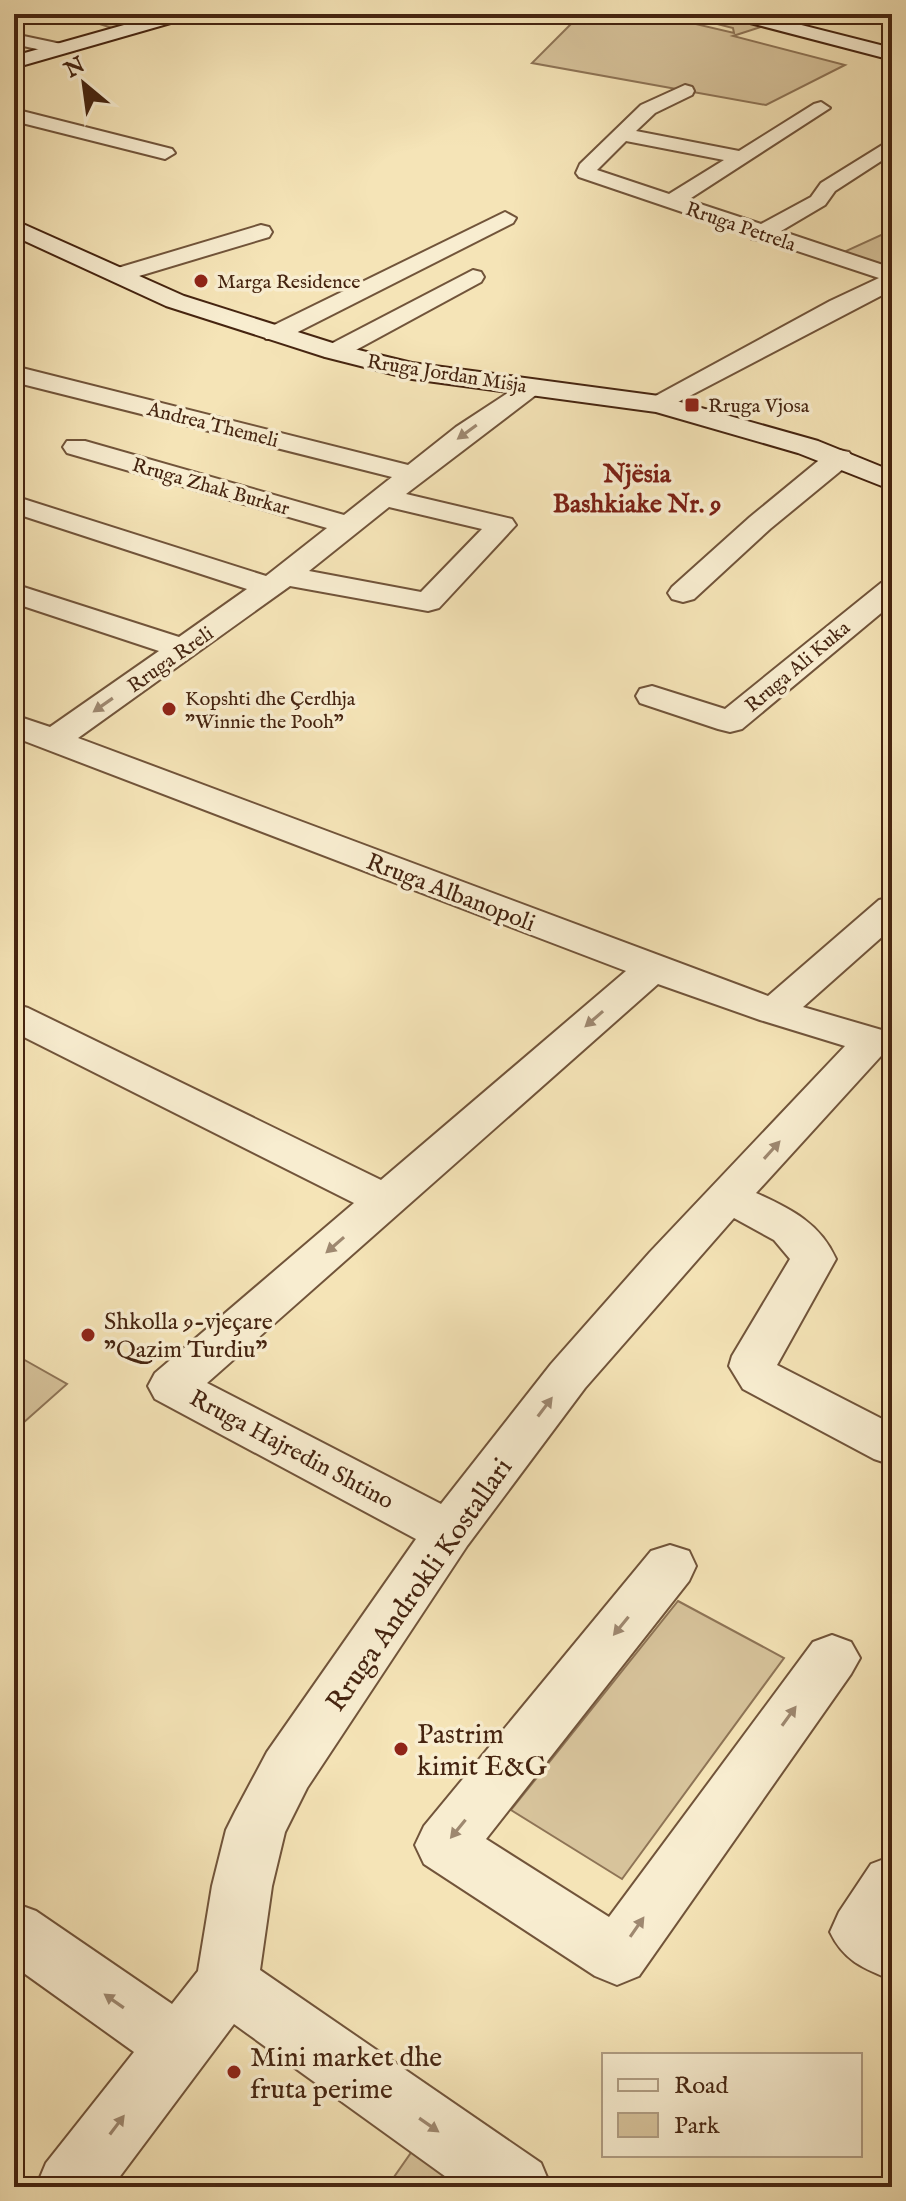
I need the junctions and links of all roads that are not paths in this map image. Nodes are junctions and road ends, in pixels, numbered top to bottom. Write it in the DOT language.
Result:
graph roads {
  1 [pos="182,14"];
  2 [pos="737,14"];
  3 [pos="758,14"];
  4 [pos="14,39"];
  5 [pos="60,49"];
  6 [pos="892,51"];
  7 [pos="14,62"];
  8 [pos="685,91"];
  9 [pos="821,108"];
  10 [pos="97,113"];
  11 [pos="14,115"];
  12 [pos="52,126"];
  13 [pos="625,135"];
  14 [pos="14,138"];
  15 [pos="892,145"];
  16 [pos="165,153"];
  17 [pos="744,158"];
  18 [pos="671,202"];
  19 [pos="505,218"];
  20 [pos="14,227"];
  21 [pos="261,232"];
  22 [pos="760,234"];
  23 [pos="119,275"];
  24 [pos="473,277"];
  25 [pos="892,278"];
  26 [pos="275,334"];
  27 [pos="334,352"];
  28 [pos="14,374"];
  29 [pos="50,384"];
  30 [pos="532,388"];
  31 [pos="14,398"];
  32 [pos="659,404"];
  33 [pos="76,447"];
  34 [pos="839,458"];
  35 [pos="413,474"];
  36 [pos="892,481"];
  37 [pos="383,497"];
  38 [pos="14,504"];
  39 [pos="346,525"];
  40 [pos="278,582"];
  41 [pos="892,589"];
  42 [pos="14,593"];
  43 [pos="683,593"];
  44 [pos="185,649"];
  45 [pos="652,696"];
  46 [pos="14,725"];
  47 [pos="53,740"];
  48 [pos="892,908"];
  49 [pos="653,968"];
  50 [pos="774,1012"];
  51 [pos="14,1016"];
  52 [pos="882,1043"];
  53 [pos="729,1197"];
  54 [pos="387,1201"];
  55 [pos="892,1446"];
  56 [pos="449,1532"];
  57 [pos="670,1566"];
  58 [pos="832,1658"];
  59 [pos="892,1883"];
  60 [pos="14,1931"];
  61 [pos="892,1951"];
  62 [pos="227,1983"];
  63 [pos="178,2045"];
  64 [pos="70,2187"];
  65 [pos="517,2187"];
  1 -- 5 [label="street"];
  2 -- 6 [label="street"];
  3 -- 6 [label="street"];
  4 -- 5 [label="street"];
  5 -- 7 [label="street"];
  8 -- 13 [label="street"];
  9 -- 17 [label="street"];
  10 -- 12 [label="street"];
  11 -- 12 [label="street"];
  12 -- 14 [label="street"];
  12 -- 16 [label="street"];
  13 -- 17 [label="street"];
  13 -- 18 [label="street, Rruga Petrela"];
  15 -- 22 [label="street"];
  17 -- 18 [label="street"];
  18 -- 22 [label="street, Rruga Petrela"];
  19 -- 26 [label="street"];
  20 -- 23 [label="street, Rruga Jordan Misja"];
  21 -- 23 [label="street"];
  22 -- 25 [label="street, Rruga Petrela"];
  23 -- 26 [label="street, Rruga Jordan Misja"];
  24 -- 27 [label="street"];
  25 -- 32 [label="street"];
  26 -- 27 [label="street, Rruga Jordan Misja"];
  27 -- 30 [label="street, Rruga Jordan Misja"];
  28 -- 29 [label="street, Andrea Themeli"];
  29 -- 31 [label="street"];
  29 -- 35 [label="street, Andrea Themeli"];
  30 -- 32 [label="street, Rruga Jordan Misja"];
  30 -- 35 [label="street, Rruga Rreli, one-way"];
  32 -- 34 [label="street, Rruga Jordan Misja"];
  33 -- 39 [label="street, Rruga Zhak Burkar"];
  34 -- 36 [label="street, Rruga Jordan Misja"];
  34 -- 43 [label="street"];
  35 -- 37 [label="street, Rruga Rreli"];
  37 -- 39 [label="street, Rruga Rreli"];
  37 -- 40 [label="street"];
  38 -- 40 [label="street"];
  39 -- 40 [label="street, Rruga Rreli"];
  40 -- 44 [label="street, Rruga Rreli"];
  41 -- 45 [label="street, Rruga Ali Kuka"];
  42 -- 44 [label="street"];
  44 -- 47 [label="street, Rruga Rreli, one-way"];
  46 -- 47 [label="street, Rruga Albanopoli"];
  47 -- 49 [label="street, Rruga Albanopoli"];
  48 -- 50 [label="street"];
  49 -- 50 [label="street, Rruga Albanopoli"];
  49 -- 54 [label="street, Rruga Hajredin Shtino, one-way"];
  50 -- 52 [label="street, Rruga Albanopoli"];
  51 -- 54 [label="street"];
  53 -- 52 [label="street, Rruga Androkli Kostallari, one-way"];
  53 -- 55 [label="street"];
  56 -- 53 [label="street, Rruga Androkli Kostallari, one-way"];
  54 -- 56 [label="street, Rruga Hajredin Shtino, one-way"];
  56 -- 62 [label="street, Rruga Androkli Kostallari"];
  57 -- 58 [label="street, one-way"];
  59 -- 61 [label="street"];
  63 -- 60 [label="street, one-way"];
  62 -- 63 [label="street, Rruga Androkli Kostallari"];
  62 -- 65 [label="street, one-way"];
  64 -- 63 [label="street, Rruga Androkli Kostallari, one-way"];
}
